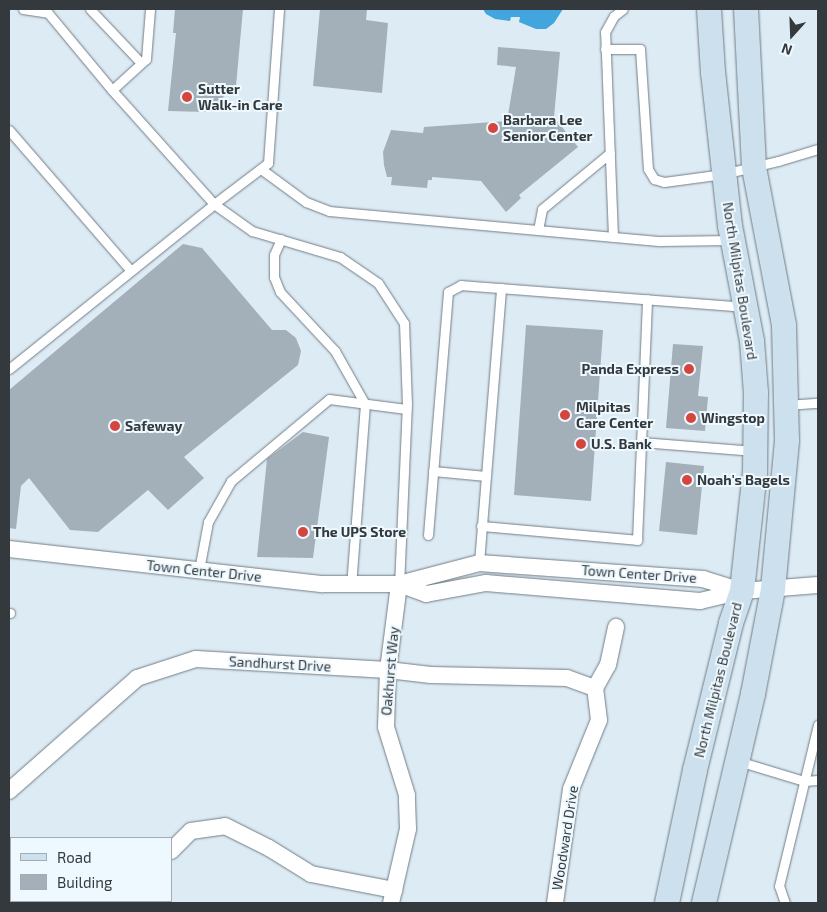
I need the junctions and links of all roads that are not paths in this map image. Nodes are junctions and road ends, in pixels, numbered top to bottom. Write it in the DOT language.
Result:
graph roads {
  1 [pos="23,9"];
  2 [pos="90,9"];
  3 [pos="150,9"];
  4 [pos="279,9"];
  5 [pos="623,9"];
  6 [pos="709,9"];
  7 [pos="746,9"];
  8 [pos="605,49"];
  9 [pos="142,63"];
  10 [pos="112,90"];
  11 [pos="9,130"];
  12 [pos="818,149"];
  13 [pos="610,153"];
  14 [pos="754,167"];
  15 [pos="261,168"];
  16 [pos="723,174"];
  17 [pos="214,204"];
  18 [pos="538,230"];
  19 [pos="613,237"];
  20 [pos="281,239"];
  21 [pos="732,240"];
  22 [pos="131,271"];
  23 [pos="501,288"];
  24 [pos="647,299"];
  25 [pos="745,307"];
  26 [pos="9,369"];
  27 [pos="818,403"];
  28 [pos="365,404"];
  29 [pos="786,405"];
  30 [pos="406,409"];
  31 [pos="641,442"];
  32 [pos="756,452"];
  33 [pos="433,471"];
  34 [pos="486,476"];
  35 [pos="482,526"];
  36 [pos="428,535"];
  37 [pos="9,549"];
  38 [pos="479,563"];
  39 [pos="199,570"];
  40 [pos="351,584"];
  41 [pos="400,584"];
  42 [pos="818,585"];
  43 [pos="773,589"];
  44 [pos="742,591"];
  45 [pos="616,627"];
  46 [pos="388,670"];
  47 [pos="596,688"];
  48 [pos="818,725"];
  49 [pos="738,761"];
  50 [pos="818,780"];
  51 [pos="804,781"];
  52 [pos="9,791"];
  53 [pos="172,850"];
  54 [pos="393,897"];
  55 [pos="555,903"];
  56 [pos="667,903"];
  57 [pos="704,903"];
  58 [pos="786,903"];
  1 -- 10 [label="lane"];
  2 -- 9 [label="lane"];
  3 -- 9 [label="lane"];
  4 -- 15 [label="lane"];
  5 -- 8 [label="lane"];
  6 -- 16 [label="main road, North Milpitas Boulevard"];
  7 -- 14 [label="main road"];
  8 -- 13 [label="lane"];
  8 -- 16 [label="lane"];
  9 -- 10 [label="lane"];
  10 -- 17 [label="lane"];
  11 -- 22 [label="lane"];
  12 -- 14 [label="lane"];
  13 -- 18 [label="lane"];
  13 -- 19 [label="lane"];
  14 -- 16 [label="lane"];
  14 -- 29 [label="main road"];
  15 -- 17 [label="lane"];
  15 -- 18 [label="lane"];
  16 -- 21 [label="main road, North Milpitas Boulevard"];
  17 -- 20 [label="lane"];
  17 -- 22 [label="lane"];
  18 -- 19 [label="lane"];
  19 -- 21 [label="lane"];
  20 -- 28 [label="lane"];
  20 -- 30 [label="lane"];
  21 -- 25 [label="main road, North Milpitas Boulevard"];
  22 -- 26 [label="lane"];
  23 -- 24 [label="lane"];
  23 -- 33 [label="lane"];
  23 -- 34 [label="lane"];
  24 -- 25 [label="lane"];
  24 -- 31 [label="lane"];
  25 -- 32 [label="main road, North Milpitas Boulevard"];
  27 -- 29 [label="lane"];
  28 -- 30 [label="lane"];
  28 -- 39 [label="lane"];
  28 -- 40 [label="lane"];
  29 -- 43 [label="main road"];
  30 -- 41 [label="lane"];
  31 -- 32 [label="lane"];
  31 -- 35 [label="lane"];
  32 -- 44 [label="main road, North Milpitas Boulevard"];
  33 -- 34 [label="lane"];
  33 -- 36 [label="lane"];
  34 -- 35 [label="lane"];
  35 -- 38 [label="lane"];
  37 -- 39 [label="street, Town Center Drive"];
  38 -- 41 [label="street, Town Center Drive"];
  38 -- 44 [label="street, Town Center Drive"];
  39 -- 40 [label="street, Town Center Drive"];
  40 -- 41 [label="street, Town Center Drive"];
  41 -- 44 [label="street, Town Center Drive"];
  41 -- 46 [label="street, Oakhurst Way"];
  42 -- 43 [label="street"];
  43 -- 44 [label="street"];
  43 -- 49 [label="main road"];
  44 -- 56 [label="main road, North Milpitas Boulevard"];
  45 -- 47 [label="street"];
  46 -- 47 [label="street, Sandhurst Drive"];
  46 -- 52 [label="street, Sandhurst Drive"];
  46 -- 54 [label="street, Oakhurst Way"];
  47 -- 55 [label="street, Woodward Drive"];
  48 -- 51 [label="lane"];
  49 -- 51 [label="lane"];
  49 -- 57 [label="main road"];
  50 -- 51 [label="lane"];
  51 -- 58 [label="lane"];
  53 -- 54 [label="street"];
}
